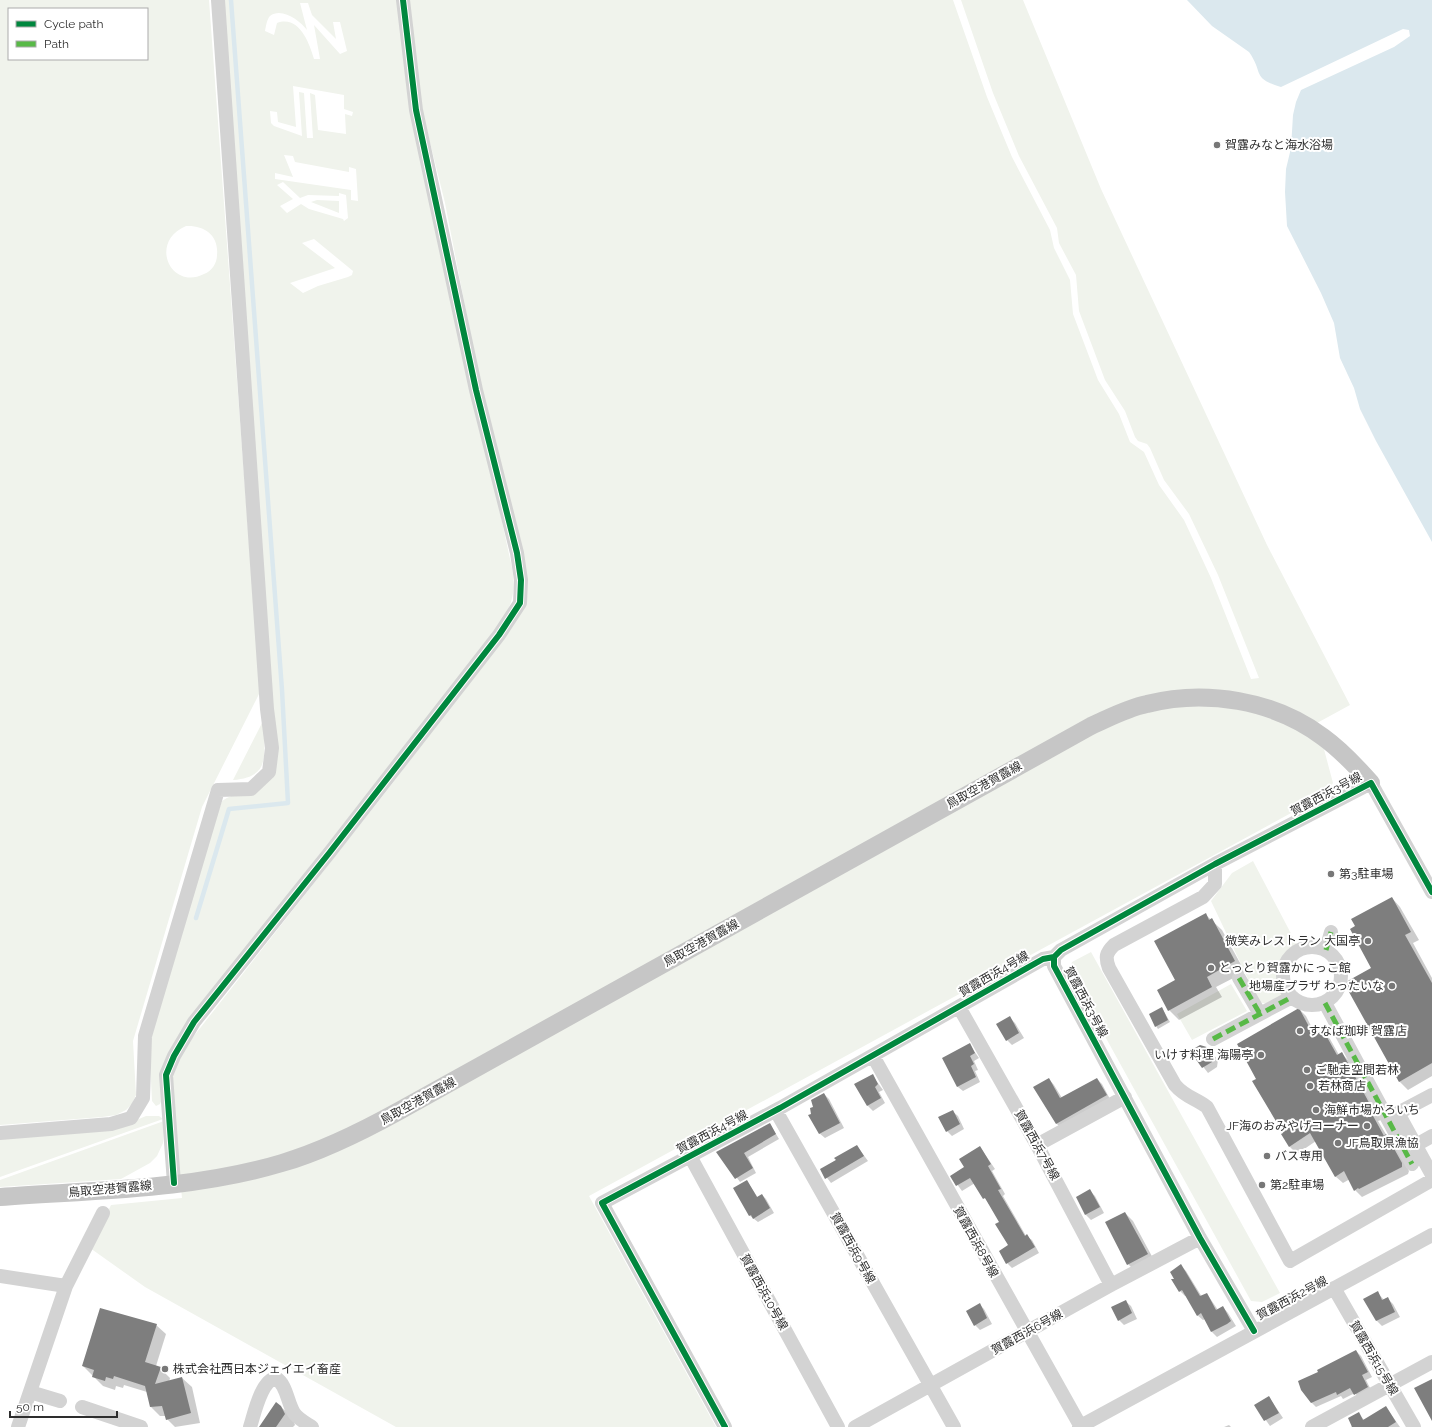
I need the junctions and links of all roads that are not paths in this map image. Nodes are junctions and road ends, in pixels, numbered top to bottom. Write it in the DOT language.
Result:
graph roads {
  1 [pos="218,0"];
  2 [pos="403,0"];
  3 [pos="1371,783"];
  4 [pos="1215,864"];
  5 [pos="1432,892"];
  6 [pos="1331,932"];
  7 [pos="1326,950"];
  8 [pos="1054,956"];
  9 [pos="1239,978"];
  10 [pos="1292,997"];
  11 [pos="1325,1003"];
  12 [pos="959,1007"];
  13 [pos="1260,1014"];
  14 [pos="1213,1039"];
  15 [pos="873,1056"];
  16 [pos="1432,1095"];
  17 [pos="1125,1097"];
  18 [pos="776,1110"];
  19 [pos="0,1133"];
  20 [pos="1432,1136"];
  21 [pos="1037,1145"];
  22 [pos="1416,1145"];
  23 [pos="690,1156"];
  24 [pos="1412,1164"];
  25 [pos="1432,1175"];
  26 [pos="1432,1180"];
  27 [pos="174,1183"];
  28 [pos="0,1197"];
  29 [pos="103,1213"];
  30 [pos="1432,1235"];
  31 [pos="1200,1238"];
  32 [pos="0,1276"];
  33 [pos="1111,1285"];
  34 [pos="66,1286"];
  35 [pos="1334,1288"];
  36 [pos="1254,1331"];
  37 [pos="1027,1333"];
  38 [pos="1432,1362"];
  39 [pos="930,1385"];
  40 [pos="1389,1386"];
  41 [pos="30,1392"];
  42 [pos="60,1401"];
  43 [pos="82,1407"];
  44 [pos="18,1427"];
  45 [pos="141,1427"];
  46 [pos="250,1427"];
  47 [pos="312,1427"];
  48 [pos="725,1427"];
  49 [pos="838,1427"];
  50 [pos="854,1427"];
  51 [pos="954,1427"];
  52 [pos="1080,1427"];
  53 [pos="1312,1427"];
  54 [pos="1414,1427"];
  1 -- 19 [label="street"];
  2 -- 27 [label="street"];
  3 -- 4 [label="street, 賀露西浜3号線"];
  3 -- 5 [label="street"];
  3 -- 27 [label="main road, 鳥取空港賀露線"];
  4 -- 8 [label="street, 賀露西浜3号線"];
  4 -- 26 [label="street"];
  6 -- 7 [label="street"];
  7 -- 10 [label="street"];
  7 -- 11 [label="street"];
  8 -- 12 [label="street, 賀露西浜4号線"];
  8 -- 17 [label="street, 賀露西浜3号線"];
  9 -- 13 [label="street"];
  10 -- 11 [label="street"];
  10 -- 13 [label="street"];
  11 -- 24 [label="street"];
  12 -- 15 [label="street, 賀露西浜4号線"];
  12 -- 21 [label="street, 賀露西浜7号線"];
  13 -- 14 [label="street"];
  15 -- 18 [label="street, 賀露西浜4号線"];
  15 -- 37 [label="street, 賀露西浜8号線"];
  16 -- 22 [label="street"];
  17 -- 21 [label="street"];
  17 -- 31 [label="street, 賀露西浜3号線"];
  18 -- 23 [label="street, 賀露西浜4号線"];
  18 -- 39 [label="street, 賀露西浜9号線"];
  20 -- 22 [label="street"];
  21 -- 33 [label="street, 賀露西浜7号線"];
  22 -- 25 [label="street"];
  23 -- 48 [label="street, 賀露西浜4号線"];
  23 -- 49 [label="street, 賀露西浜10号線"];
  27 -- 28 [label="main road, 鳥取空港賀露線"];
  29 -- 34 [label="street"];
  30 -- 35 [label="street, 賀露西浜2号線"];
  31 -- 33 [label="street, 賀露西浜6号線"];
  31 -- 36 [label="street, 賀露西浜3号線"];
  32 -- 34 [label="street"];
  33 -- 37 [label="street, 賀露西浜6号線"];
  34 -- 41 [label="street"];
  35 -- 36 [label="street, 賀露西浜2号線"];
  35 -- 40 [label="street, 賀露西浜15号線"];
  36 -- 52 [label="street, 賀露西浜2号線"];
  37 -- 39 [label="street, 賀露西浜6号線"];
  37 -- 52 [label="street, 賀露西浜8号線"];
  38 -- 40 [label="street"];
  39 -- 50 [label="street, 賀露西浜6号線"];
  39 -- 51 [label="street"];
  40 -- 53 [label="street"];
  40 -- 54 [label="street, 賀露西浜15号線"];
  41 -- 42 [label="street"];
  41 -- 44 [label="street"];
  43 -- 45 [label="street"];
  46 -- 47 [label="street"];
}
